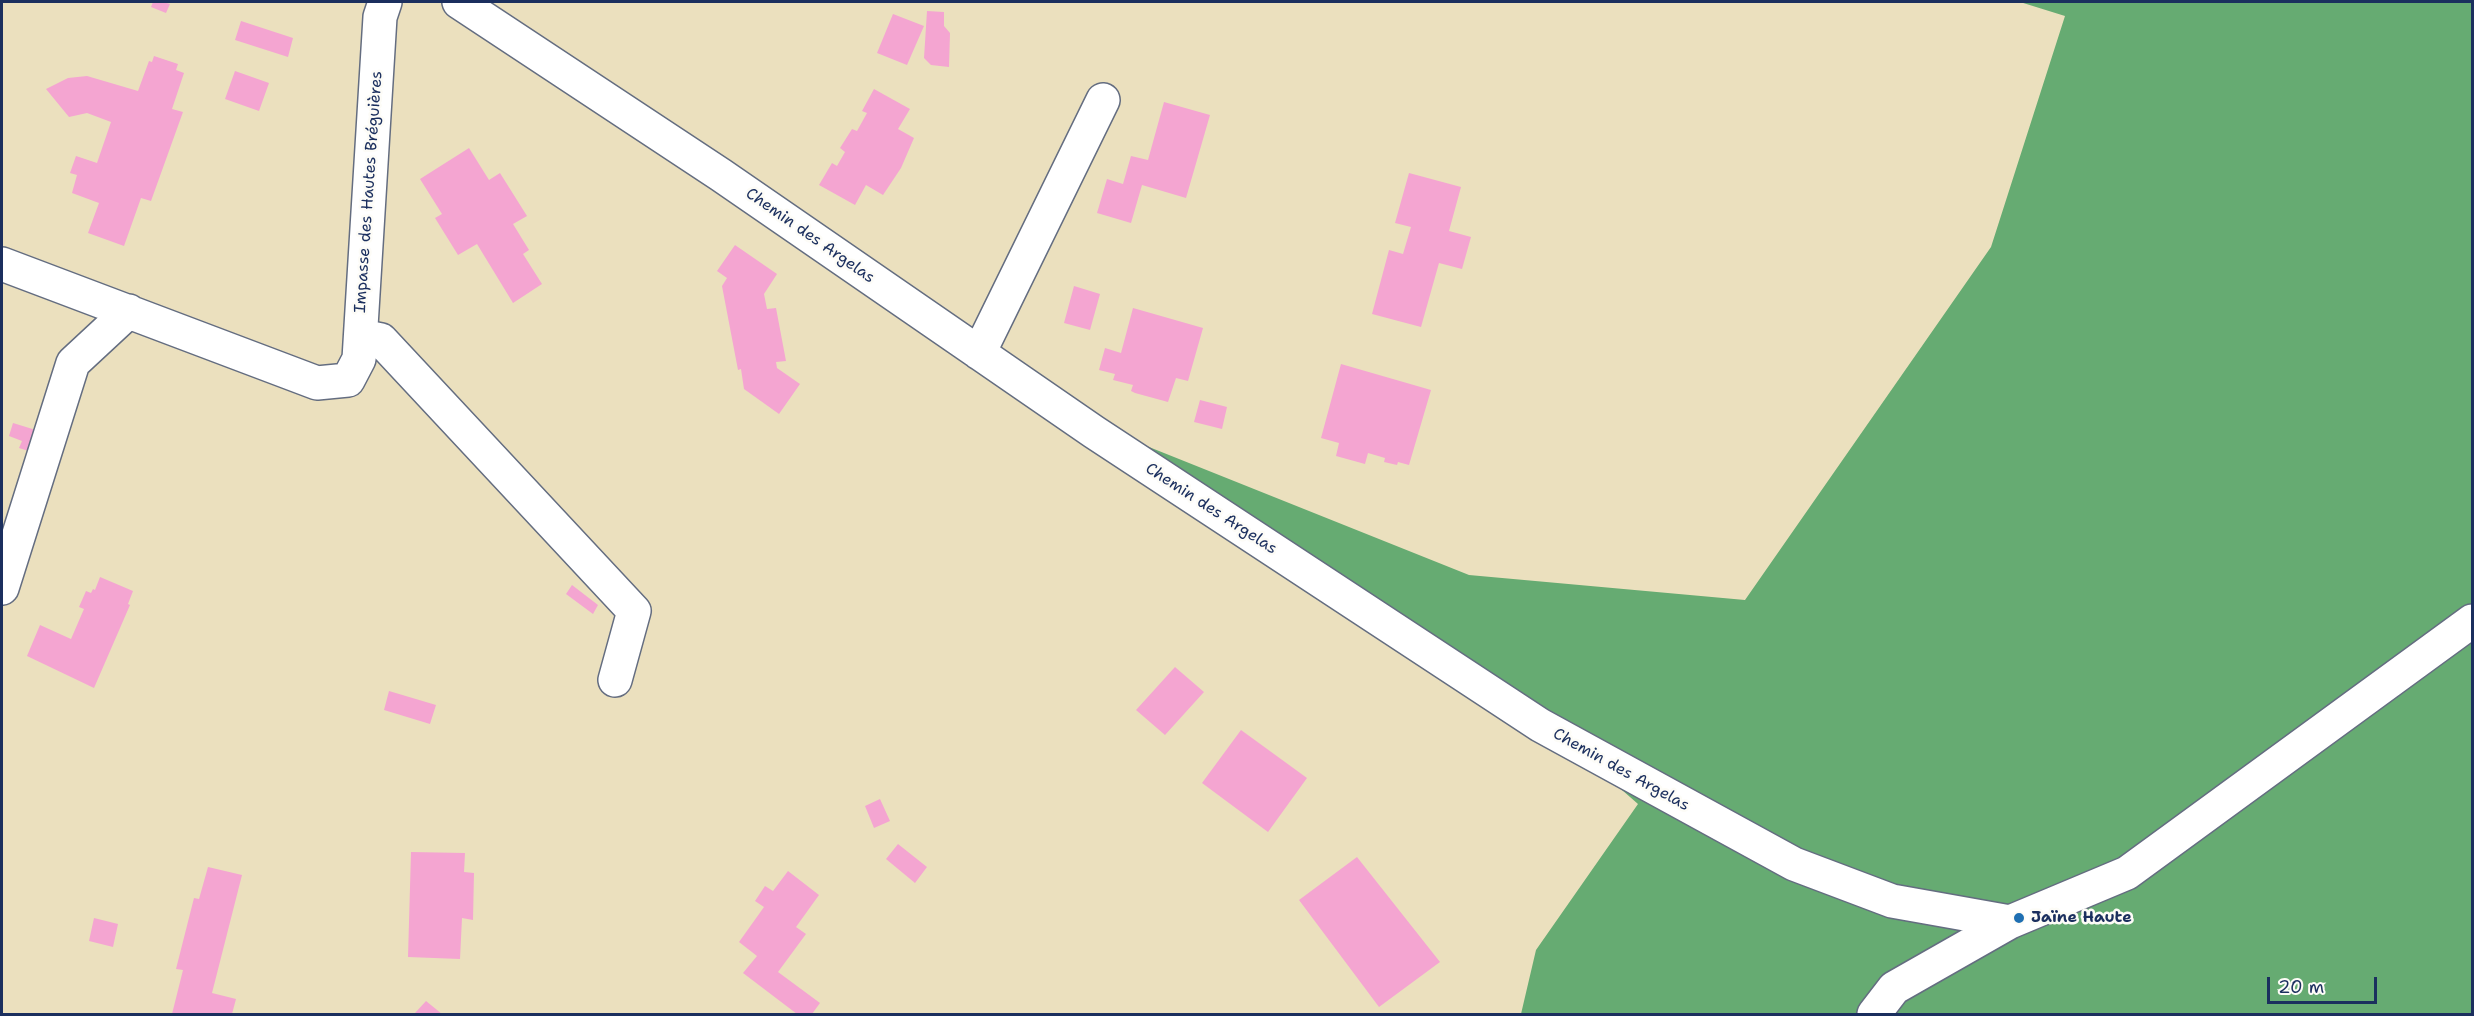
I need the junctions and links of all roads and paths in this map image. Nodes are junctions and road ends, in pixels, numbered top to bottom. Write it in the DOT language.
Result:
graph roads {
  1 [pos="385,2"];
  2 [pos="459,2"];
  3 [pos="1103,100"];
  4 [pos="2,264"];
  5 [pos="129,311"];
  6 [pos="360,336"];
  7 [pos="979,352"];
  8 [pos="2,588"];
  9 [pos="2472,621"];
  10 [pos="615,680"];
  11 [pos="2010,922"];
  12 [pos="1874,1014"];
  1 -- 6 [label="street, Impasse des Hautes Bréguières"];
  2 -- 7 [label="street, Chemin des Argelas"];
  3 -- 7 [label="street"];
  4 -- 5 [label="street"];
  5 -- 6 [label="street, Impasse des Hautes Bréguières"];
  5 -- 8 [label="street"];
  6 -- 10 [label="street"];
  7 -- 11 [label="street, Chemin des Argelas"];
  9 -- 11 [label="street"];
  11 -- 12 [label="street"];
}
